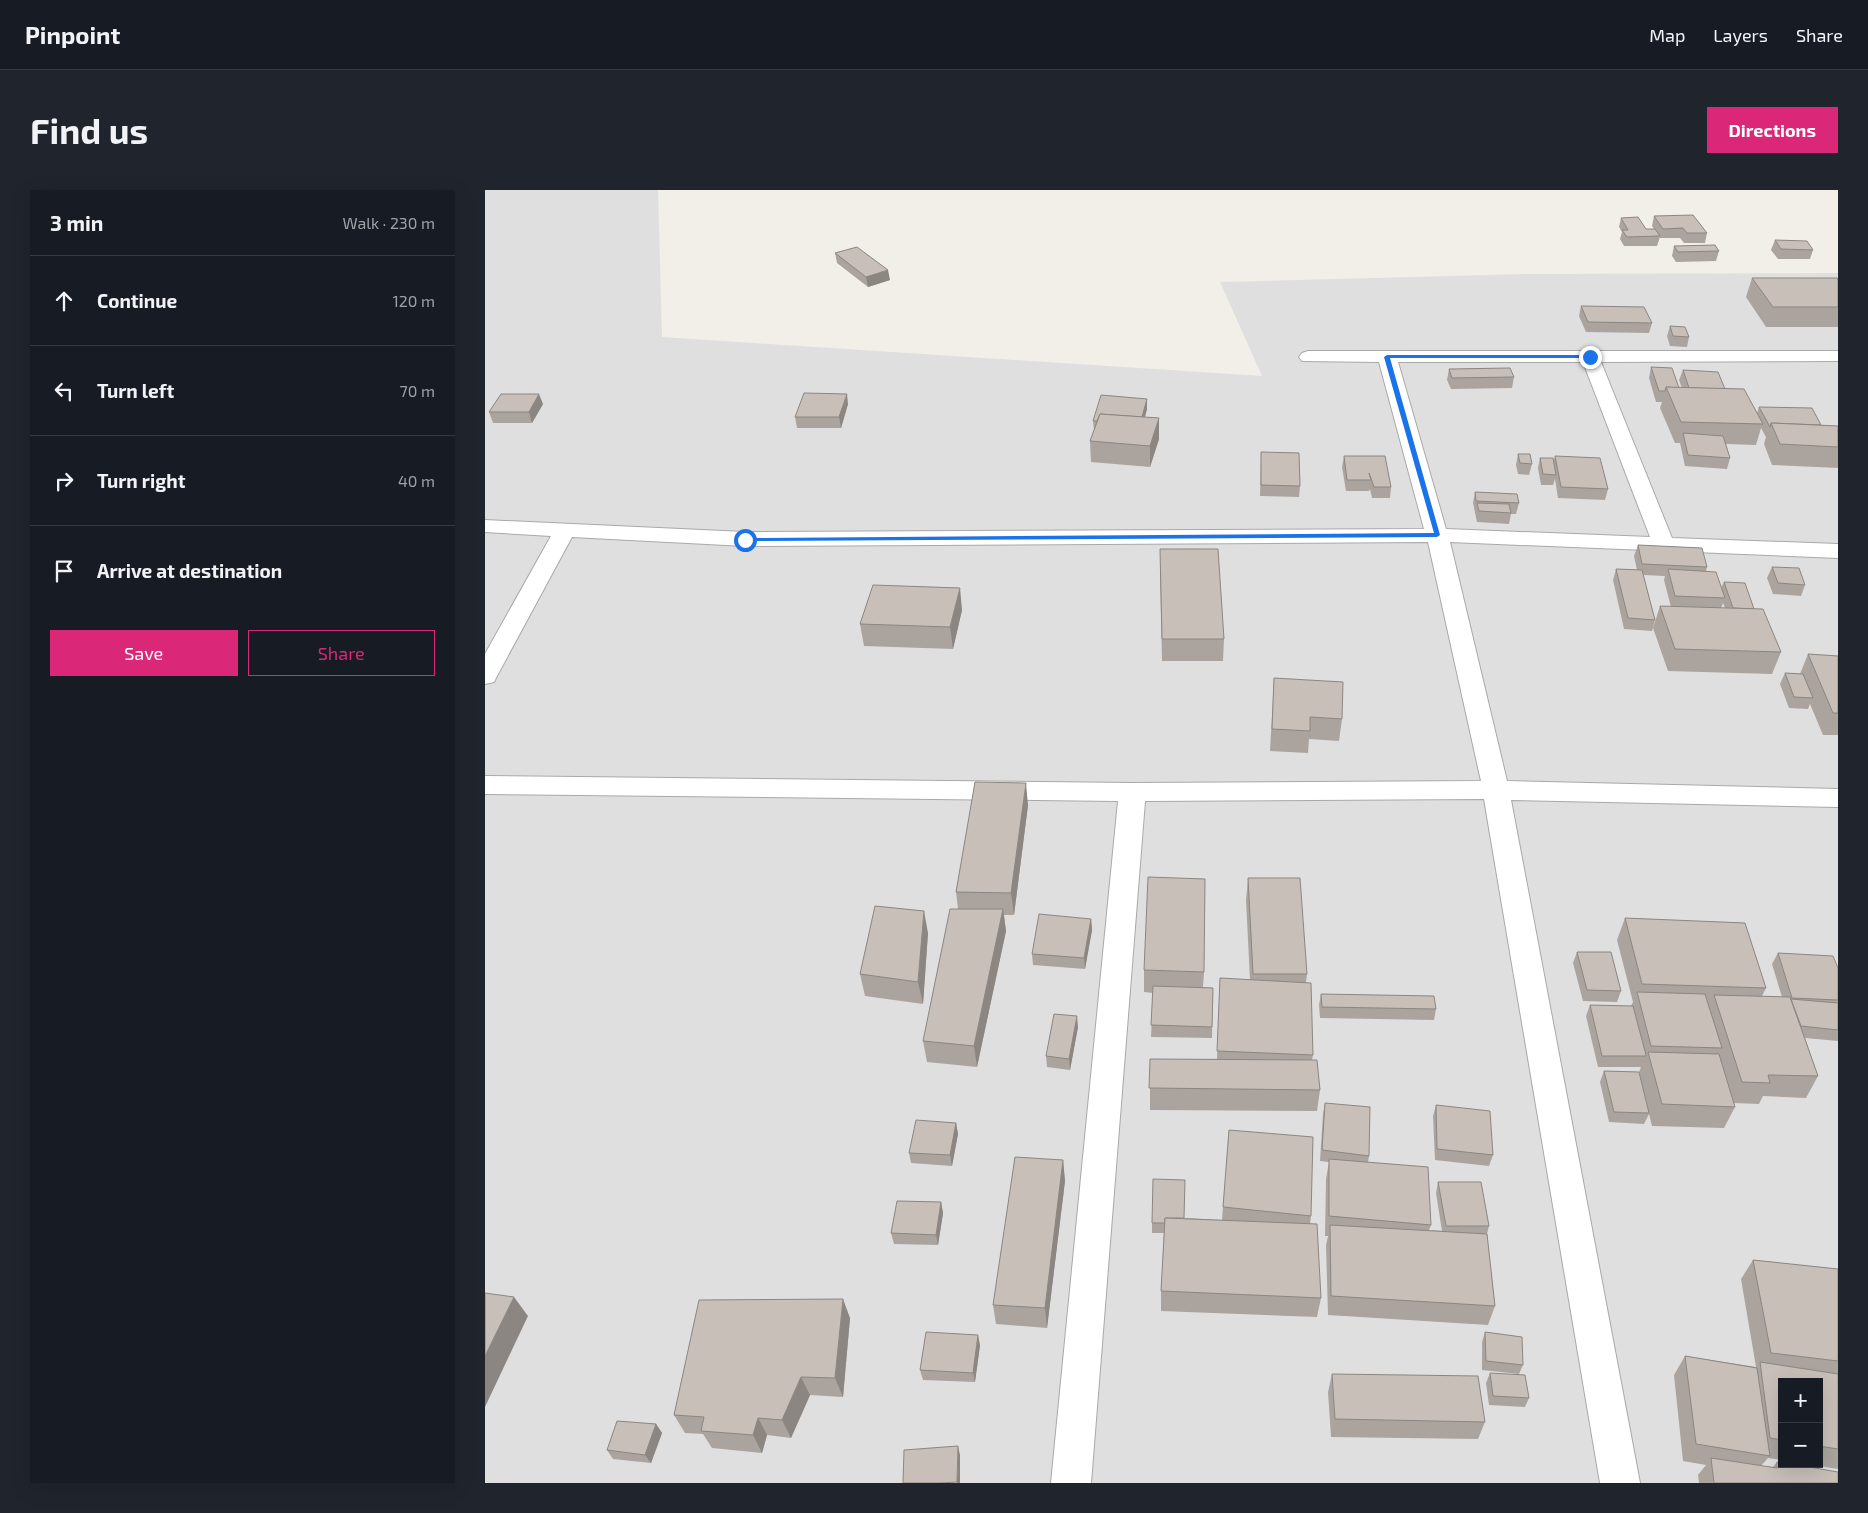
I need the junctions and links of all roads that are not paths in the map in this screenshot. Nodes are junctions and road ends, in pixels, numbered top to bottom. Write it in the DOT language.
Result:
graph roads {
  1 [pos="1838,356"];
  2 [pos="1308,357"];
  3 [pos="1387,357"];
  4 [pos="1590,357"];
  5 [pos="485,526"];
  6 [pos="565,530"];
  7 [pos="1437,535"];
  8 [pos="1664,544"];
  9 [pos="1838,551"];
  10 [pos="485,676"];
  11 [pos="485,785"];
  12 [pos="1496,790"];
  13 [pos="1132,792"];
  14 [pos="1838,798"];
  15 [pos="1071,1483"];
  16 [pos="1620,1483"];
  1 -- 4 [label="street"];
  2 -- 3 [label="street"];
  3 -- 4 [label="street"];
  3 -- 7 [label="street"];
  4 -- 8 [label="street"];
  5 -- 6 [label="street"];
  6 -- 7 [label="street"];
  6 -- 10 [label="street"];
  7 -- 8 [label="street"];
  7 -- 12 [label="street"];
  8 -- 9 [label="street"];
  11 -- 13 [label="street"];
  12 -- 13 [label="street"];
  12 -- 14 [label="street"];
  12 -- 16 [label="street"];
  13 -- 15 [label="street"];
}
